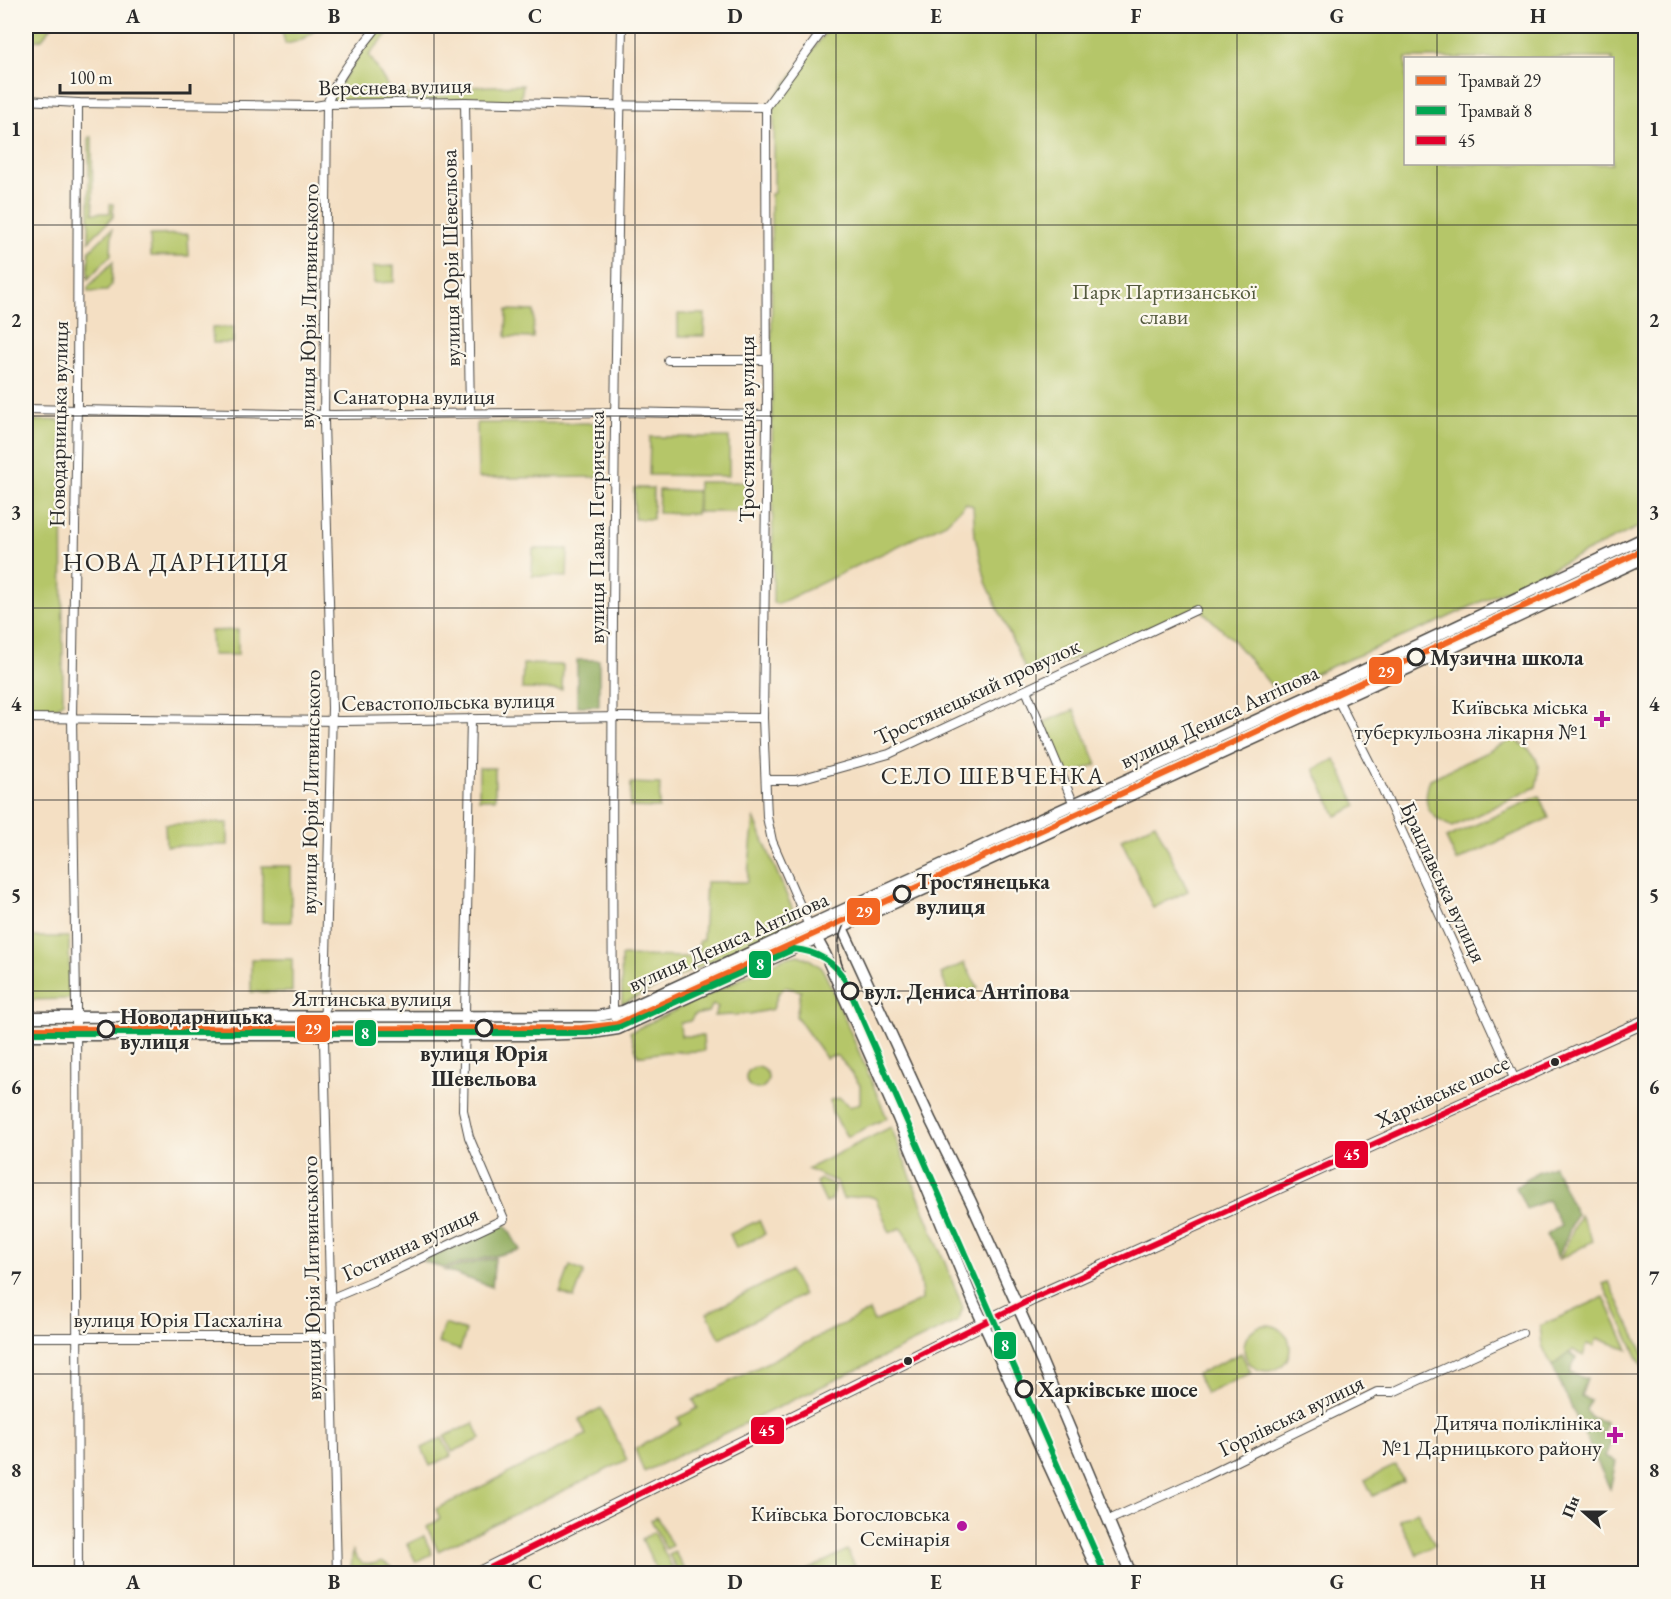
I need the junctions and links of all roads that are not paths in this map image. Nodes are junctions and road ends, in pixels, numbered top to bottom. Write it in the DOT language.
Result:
graph roads {
  1 [pos="378,26"];
  2 [pos="622,26"];
  3 [pos="826,26"];
  4 [pos="26,100"];
  5 [pos="465,102"];
  6 [pos="78,103"];
  7 [pos="327,104"];
  8 [pos="620,105"];
  9 [pos="766,107"];
  10 [pos="668,360"];
  11 [pos="766,360"];
  12 [pos="26,409"];
  13 [pos="77,410"];
  14 [pos="614,412"];
  15 [pos="470,413"];
  16 [pos="324,414"];
  17 [pos="766,415"];
  18 [pos="1646,537"];
  19 [pos="1646,557"];
  20 [pos="1196,610"];
  21 [pos="1331,686"];
  22 [pos="1026,690"];
  23 [pos="1337,699"];
  24 [pos="72,717"];
  25 [pos="613,717"];
  26 [pos="26,718"];
  27 [pos="471,718"];
  28 [pos="763,718"];
  29 [pos="331,720"];
  30 [pos="766,780"];
  31 [pos="1074,804"];
  32 [pos="1080,819"];
  33 [pos="836,914"];
  34 [pos="809,926"];
  35 [pos="842,927"];
  36 [pos="816,939"];
  37 [pos="614,1013"];
  38 [pos="26,1017"];
  39 [pos="75,1017"];
  40 [pos="324,1017"];
  41 [pos="466,1017"];
  42 [pos="1646,1021"];
  43 [pos="618,1029"];
  44 [pos="324,1034"];
  45 [pos="26,1035"];
  46 [pos="75,1035"];
  47 [pos="466,1035"];
  48 [pos="1515,1080"];
  49 [pos="330,1299"];
  50 [pos="1018,1306"];
  51 [pos="984,1324"];
  52 [pos="1522,1333"];
  53 [pos="26,1337"];
  54 [pos="77,1337"];
  55 [pos="330,1337"];
  56 [pos="1109,1520"];
  57 [pos="78,1574"];
  58 [pos="337,1574"];
  59 [pos="477,1574"];
  60 [pos="1099,1574"];
  61 [pos="1131,1574"];
  1 -- 7 [label="street, вулиця Юрія Литвинського"];
  2 -- 8 [label="street, вулиця Павла Петриченка"];
  3 -- 9 [label="street"];
  4 -- 6 [label="street, Вереснева вулиця"];
  5 -- 7 [label="street, Вереснева вулиця"];
  5 -- 8 [label="street, Вереснева вулиця"];
  5 -- 15 [label="street, вулиця Юрія Шевельова"];
  6 -- 7 [label="street, Вереснева вулиця"];
  6 -- 13 [label="street, Новодарницька вулиця"];
  7 -- 16 [label="street, вулиця Юрія Литвинського"];
  8 -- 9 [label="street, Вереснева вулиця"];
  8 -- 14 [label="street, вулиця Павла Петриченка"];
  9 -- 11 [label="street, Тростянецька вулиця"];
  10 -- 11 [label="street"];
  11 -- 17 [label="street, Тростянецька вулиця"];
  12 -- 13 [label="street, Санаторна вулиця"];
  13 -- 16 [label="street, Санаторна вулиця"];
  13 -- 24 [label="street, Новодарницька вулиця"];
  14 -- 15 [label="street, Санаторна вулиця"];
  14 -- 17 [label="street, Санаторна вулиця"];
  14 -- 25 [label="street, вулиця Павла Петриченка"];
  15 -- 16 [label="street, Санаторна вулиця"];
  16 -- 29 [label="street, вулиця Юрія Литвинського"];
  17 -- 28 [label="street, Тростянецька вулиця"];
  18 -- 21 [label="street, вулиця Дениса Антіпова"];
  19 -- 23 [label="street, вулиця Дениса Антіпова"];
  20 -- 22 [label="street, Тростянецький провулок"];
  21 -- 23 [label="street, Брацлавська вулиця"];
  21 -- 31 [label="street, вулиця Дениса Антіпова"];
  22 -- 30 [label="street, Тростянецький провулок"];
  22 -- 31 [label="street"];
  23 -- 32 [label="street, вулиця Дениса Антіпова"];
  23 -- 48 [label="street, Брацлавська вулиця"];
  24 -- 26 [label="street, Севастопольська вулиця"];
  24 -- 29 [label="street, Севастопольська вулиця"];
  24 -- 39 [label="street, Новодарницька вулиця"];
  25 -- 27 [label="street, Севастопольська вулиця"];
  25 -- 28 [label="street, Севастопольська вулиця"];
  25 -- 37 [label="street, вулиця Павла Петриченка"];
  27 -- 29 [label="street, Севастопольська вулиця"];
  27 -- 41 [label="street"];
  28 -- 30 [label="street, Тростянецька вулиця"];
  29 -- 40 [label="street, вулиця Юрія Литвинського"];
  30 -- 34 [label="street, Тростянецька вулиця"];
  31 -- 32 [label="street"];
  31 -- 33 [label="street, вулиця Дениса Антіпова"];
  32 -- 35 [label="street, вулиця Дениса Антіпова"];
  33 -- 34 [label="street, вулиця Дениса Антіпова"];
  33 -- 35 [label="street"];
  34 -- 36 [label="street, Тростянецька вулиця"];
  34 -- 37 [label="street, вулиця Дениса Антіпова"];
  35 -- 36 [label="street, вулиця Дениса Антіпова"];
  35 -- 50 [label="street"];
  36 -- 43 [label="street, вулиця Дениса Антіпова"];
  36 -- 51 [label="street, Тростянецька вулиця"];
  37 -- 41 [label="street, вулиця Дениса Антіпова"];
  37 -- 43 [label="street, вулиця Павла Петриченка"];
  38 -- 39 [label="street, Ялтинська вулиця"];
  39 -- 40 [label="street, Ялтинська вулиця"];
  39 -- 46 [label="street, Новодарницька вулиця"];
  40 -- 41 [label="street, Ялтинська вулиця"];
  40 -- 44 [label="street, вулиця Юрія Литвинського"];
  41 -- 47 [label="street"];
  42 -- 48 [label="main road, Харківське шосе"];
  43 -- 47 [label="street, вулиця Дениса Антіпова"];
  44 -- 46 [label="street, Ялтинська вулиця"];
  44 -- 47 [label="street, Ялтинська вулиця"];
  44 -- 49 [label="street, вулиця Юрія Литвинського"];
  45 -- 46 [label="street, Ялтинська вулиця"];
  46 -- 54 [label="street, Новодарницька вулиця"];
  47 -- 49 [label="street, Гостинна вулиця"];
  48 -- 50 [label="main road, Харківське шосе"];
  49 -- 55 [label="street, вулиця Юрія Литвинського"];
  50 -- 51 [label="main road, Харківське шосе"];
  50 -- 56 [label="street"];
  51 -- 59 [label="main road, Харківське шосе"];
  51 -- 60 [label="street, Тростянецька вулиця"];
  52 -- 56 [label="street, Горлівська вулиця"];
  53 -- 54 [label="street, вулиця Юрія Пасхаліна"];
  54 -- 55 [label="street, вулиця Юрія Пасхаліна"];
  54 -- 57 [label="street, Новодарницька вулиця"];
  55 -- 58 [label="street, вулиця Юрія Литвинського"];
  56 -- 61 [label="street"];
}
